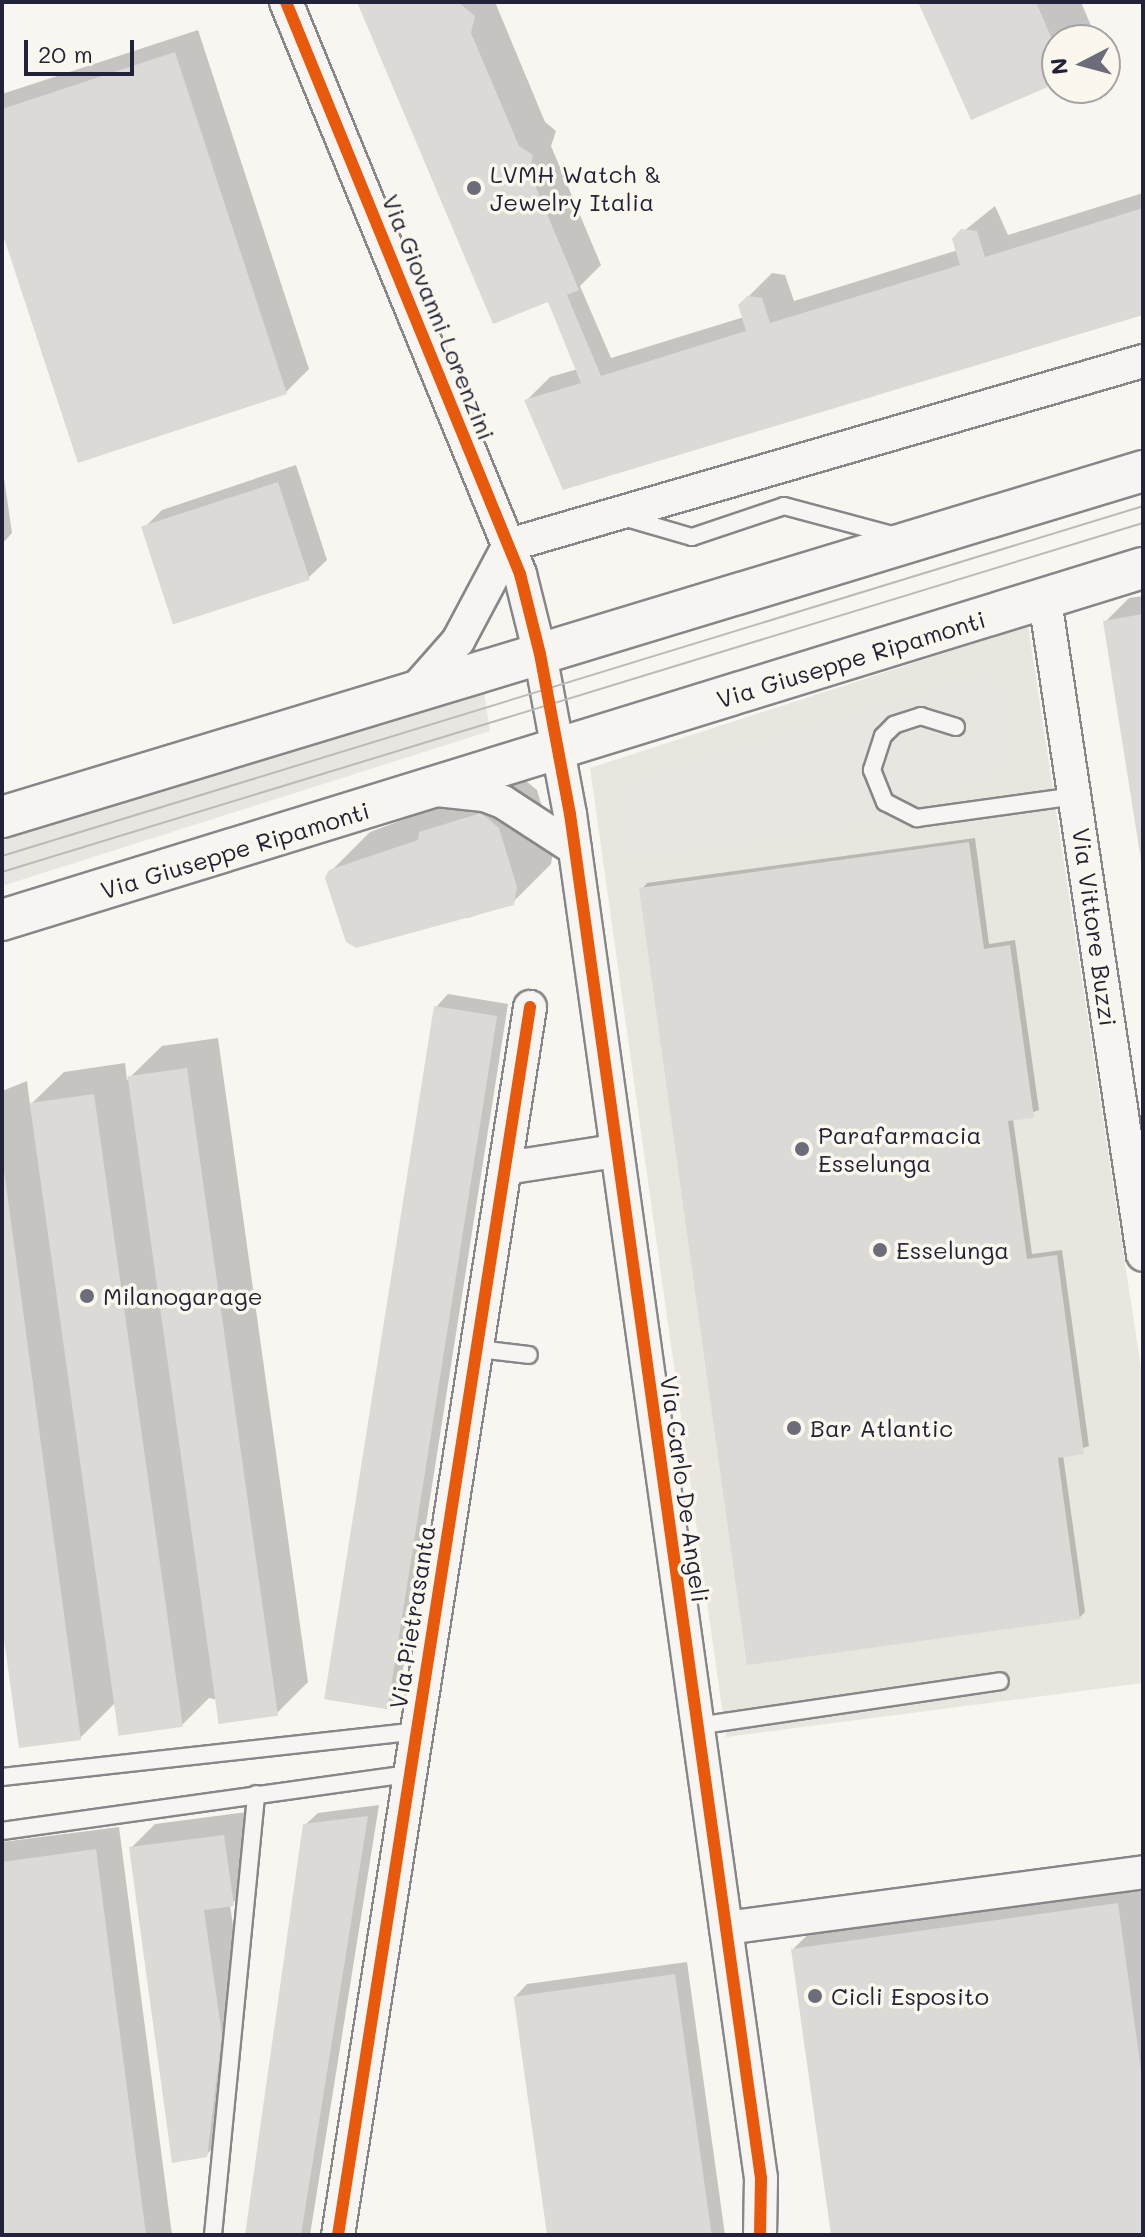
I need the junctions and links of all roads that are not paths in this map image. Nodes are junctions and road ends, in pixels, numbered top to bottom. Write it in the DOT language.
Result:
graph roads {
  1 [pos="286,2"];
  2 [pos="1143,361"];
  3 [pos="1143,471"];
  4 [pos="617,515"];
  5 [pos="913,540"];
  6 [pos="509,545"];
  7 [pos="1143,568"];
  8 [pos="1045,600"];
  9 [pos="540,654"];
  10 [pos="413,693"];
  11 [pos="956,727"];
  12 [pos="559,750"];
  13 [pos="437,790"];
  14 [pos="1075,796"];
  15 [pos="2,817"];
  16 [pos="575,849"];
  17 [pos="2,920"];
  18 [pos="530,1007"];
  19 [pos="614,1151"];
  20 [pos="506,1168"];
  21 [pos="1143,1255"];
  22 [pos="478,1349"];
  23 [pos="529,1355"];
  24 [pos="1000,1681"];
  25 [pos="697,1726"];
  26 [pos="416,1731"];
  27 [pos="409,1774"];
  28 [pos="2,1777"];
  29 [pos="256,1794"];
  30 [pos="2,1831"];
  31 [pos="1143,1872"];
  32 [pos="726,1928"];
  33 [pos="761,2178"];
  34 [pos="213,2235"];
  35 [pos="338,2235"];
  36 [pos="760,2235"];
  37 [pos="780,2235"];
  1 -- 6 [label="street, Via Giovanni Lorenzini"];
  2 -- 4 [label="street"];
  3 -- 5 [label="street"];
  4 -- 5 [label="lane"];
  4 -- 6 [label="street"];
  5 -- 9 [label="street"];
  6 -- 9 [label="street, Via Giovanni Lorenzini"];
  6 -- 10 [label="street"];
  7 -- 8 [label="street, Via Giuseppe Ripamonti"];
  8 -- 12 [label="street, Via Giuseppe Ripamonti"];
  8 -- 14 [label="street, Via Vittore Buzzi"];
  9 -- 10 [label="street"];
  9 -- 12 [label="street"];
  10 -- 15 [label="street"];
  11 -- 14 [label="lane"];
  12 -- 13 [label="street, Via Giuseppe Ripamonti"];
  12 -- 16 [label="street, Via Carlo De Angeli"];
  13 -- 16 [label="street"];
  13 -- 17 [label="street, Via Giuseppe Ripamonti"];
  14 -- 21 [label="street, Via Vittore Buzzi"];
  16 -- 19 [label="street, Via Carlo De Angeli"];
  18 -- 20 [label="street, Via Pietrasanta"];
  19 -- 20 [label="street"];
  19 -- 25 [label="street, Via Carlo De Angeli"];
  20 -- 22 [label="street, Via Pietrasanta"];
  22 -- 23 [label="lane"];
  22 -- 26 [label="street, Via Pietrasanta"];
  24 -- 25 [label="lane"];
  25 -- 32 [label="street, Via Carlo De Angeli"];
  26 -- 27 [label="street, Via Pietrasanta"];
  26 -- 28 [label="lane"];
  27 -- 29 [label="lane"];
  27 -- 35 [label="street, Via Pietrasanta"];
  29 -- 30 [label="lane"];
  29 -- 34 [label="lane"];
  31 -- 32 [label="street"];
  32 -- 33 [label="street, Via Carlo De Angeli"];
  33 -- 36 [label="street, Via Carlo De Angeli"];
  33 -- 37 [label="street, Via Carlo De Angeli"];
}
